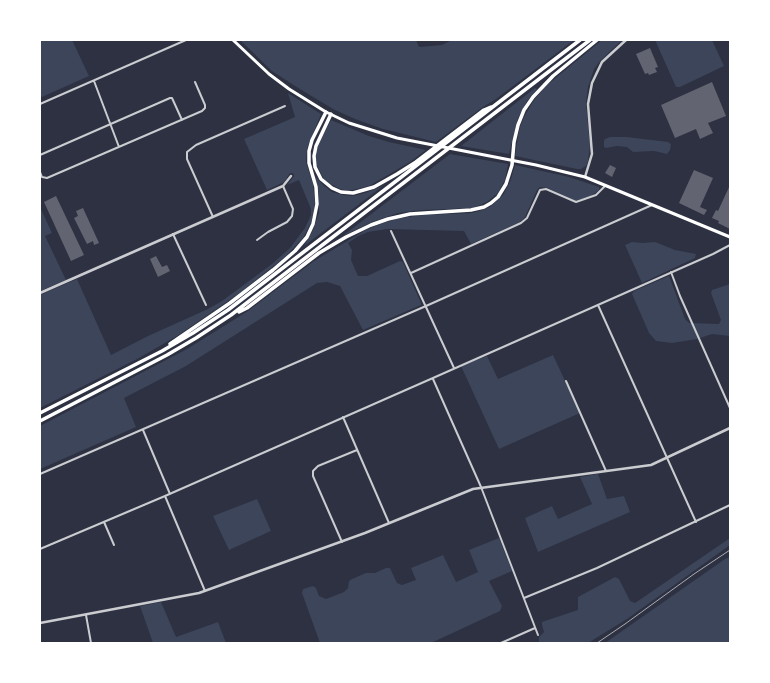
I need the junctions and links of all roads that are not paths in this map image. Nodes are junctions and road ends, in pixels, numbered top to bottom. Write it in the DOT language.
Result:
graph roads {
  1 [pos="186,40"];
  2 [pos="232,40"];
  3 [pos="580,40"];
  4 [pos="590,40"];
  5 [pos="597,40"];
  6 [pos="626,40"];
  7 [pos="94,81"];
  8 [pos="195,82"];
  9 [pos="40,104"];
  10 [pos="285,106"];
  11 [pos="326,112"];
  12 [pos="331,114"];
  13 [pos="182,120"];
  14 [pos="111,124"];
  15 [pos="119,147"];
  16 [pos="40,155"];
  17 [pos="512,160"];
  18 [pos="418,162"];
  19 [pos="40,172"];
  20 [pos="291,176"];
  21 [pos="585,177"];
  22 [pos="606,185"];
  23 [pos="283,186"];
  24 [pos="654,204"];
  25 [pos="213,217"];
  26 [pos="391,231"];
  27 [pos="173,234"];
  28 [pos="730,237"];
  29 [pos="257,240"];
  30 [pos="730,245"];
  31 [pos="671,272"];
  32 [pos="411,273"];
  33 [pos="40,293"];
  34 [pos="598,304"];
  35 [pos="206,305"];
  36 [pos="426,306"];
  37 [pos="231,315"];
  38 [pos="162,351"];
  39 [pos="454,368"];
  40 [pos="433,378"];
  41 [pos="566,381"];
  42 [pos="730,408"];
  43 [pos="40,414"];
  44 [pos="343,418"];
  45 [pos="40,420"];
  46 [pos="730,428"];
  47 [pos="142,430"];
  48 [pos="357,450"];
  49 [pos="666,457"];
  50 [pos="606,471"];
  51 [pos="40,474"];
  52 [pos="481,487"];
  53 [pos="170,494"];
  54 [pos="165,496"];
  55 [pos="730,505"];
  56 [pos="104,522"];
  57 [pos="696,522"];
  58 [pos="390,523"];
  59 [pos="342,542"];
  60 [pos="114,545"];
  61 [pos="40,549"];
  62 [pos="205,591"];
  63 [pos="524,598"];
  64 [pos="86,614"];
  65 [pos="40,622"];
  66 [pos="535,628"];
  67 [pos="538,635"];
  68 [pos="92,643"];
  69 [pos="501,643"];
  1 -- 7 [label="street"];
  2 -- 11 [label="main road"];
  3 -- 18 [label="highway"];
  4 -- 37 [label="highway"];
  5 -- 17 [label="highway"];
  6 -- 21 [label="street"];
  7 -- 9 [label="street"];
  7 -- 14 [label="street"];
  8 -- 13 [label="street"];
  10 -- 25 [label="street"];
  11 -- 12 [label="main road"];
  11 -- 38 [label="highway"];
  12 -- 17 [label="main road"];
  12 -- 18 [label="highway"];
  13 -- 14 [label="street"];
  13 -- 15 [label="street"];
  14 -- 15 [label="street"];
  14 -- 16 [label="street"];
  15 -- 19 [label="street"];
  17 -- 21 [label="main road"];
  17 -- 37 [label="highway"];
  18 -- 38 [label="highway"];
  20 -- 23 [label="street"];
  21 -- 22 [label="main road"];
  22 -- 24 [label="main road"];
  22 -- 32 [label="street"];
  23 -- 25 [label="street"];
  23 -- 29 [label="street"];
  24 -- 28 [label="main road"];
  24 -- 36 [label="street"];
  25 -- 27 [label="street"];
  26 -- 32 [label="street"];
  27 -- 33 [label="street"];
  27 -- 35 [label="street"];
  30 -- 31 [label="street"];
  31 -- 34 [label="street"];
  31 -- 42 [label="street"];
  32 -- 36 [label="street"];
  34 -- 39 [label="street"];
  34 -- 49 [label="street"];
  36 -- 39 [label="street"];
  36 -- 47 [label="street"];
  37 -- 45 [label="highway"];
  38 -- 43 [label="highway"];
  39 -- 40 [label="street"];
  40 -- 44 [label="street"];
  40 -- 52 [label="street"];
  41 -- 50 [label="street"];
  44 -- 48 [label="street"];
  44 -- 53 [label="street"];
  46 -- 49 [label="street"];
  47 -- 51 [label="street"];
  47 -- 53 [label="street"];
  48 -- 58 [label="street"];
  48 -- 59 [label="street"];
  49 -- 50 [label="street"];
  49 -- 57 [label="street"];
  50 -- 52 [label="street"];
  52 -- 58 [label="street"];
  52 -- 63 [label="street"];
  53 -- 54 [label="street"];
  54 -- 56 [label="street"];
  54 -- 62 [label="street"];
  55 -- 57 [label="street"];
  56 -- 60 [label="street"];
  56 -- 61 [label="street"];
  57 -- 63 [label="street"];
  58 -- 59 [label="street"];
  59 -- 62 [label="street"];
  62 -- 64 [label="street"];
  63 -- 66 [label="street"];
  64 -- 65 [label="street"];
  64 -- 68 [label="street"];
  66 -- 67 [label="street"];
  66 -- 69 [label="street"];
}
